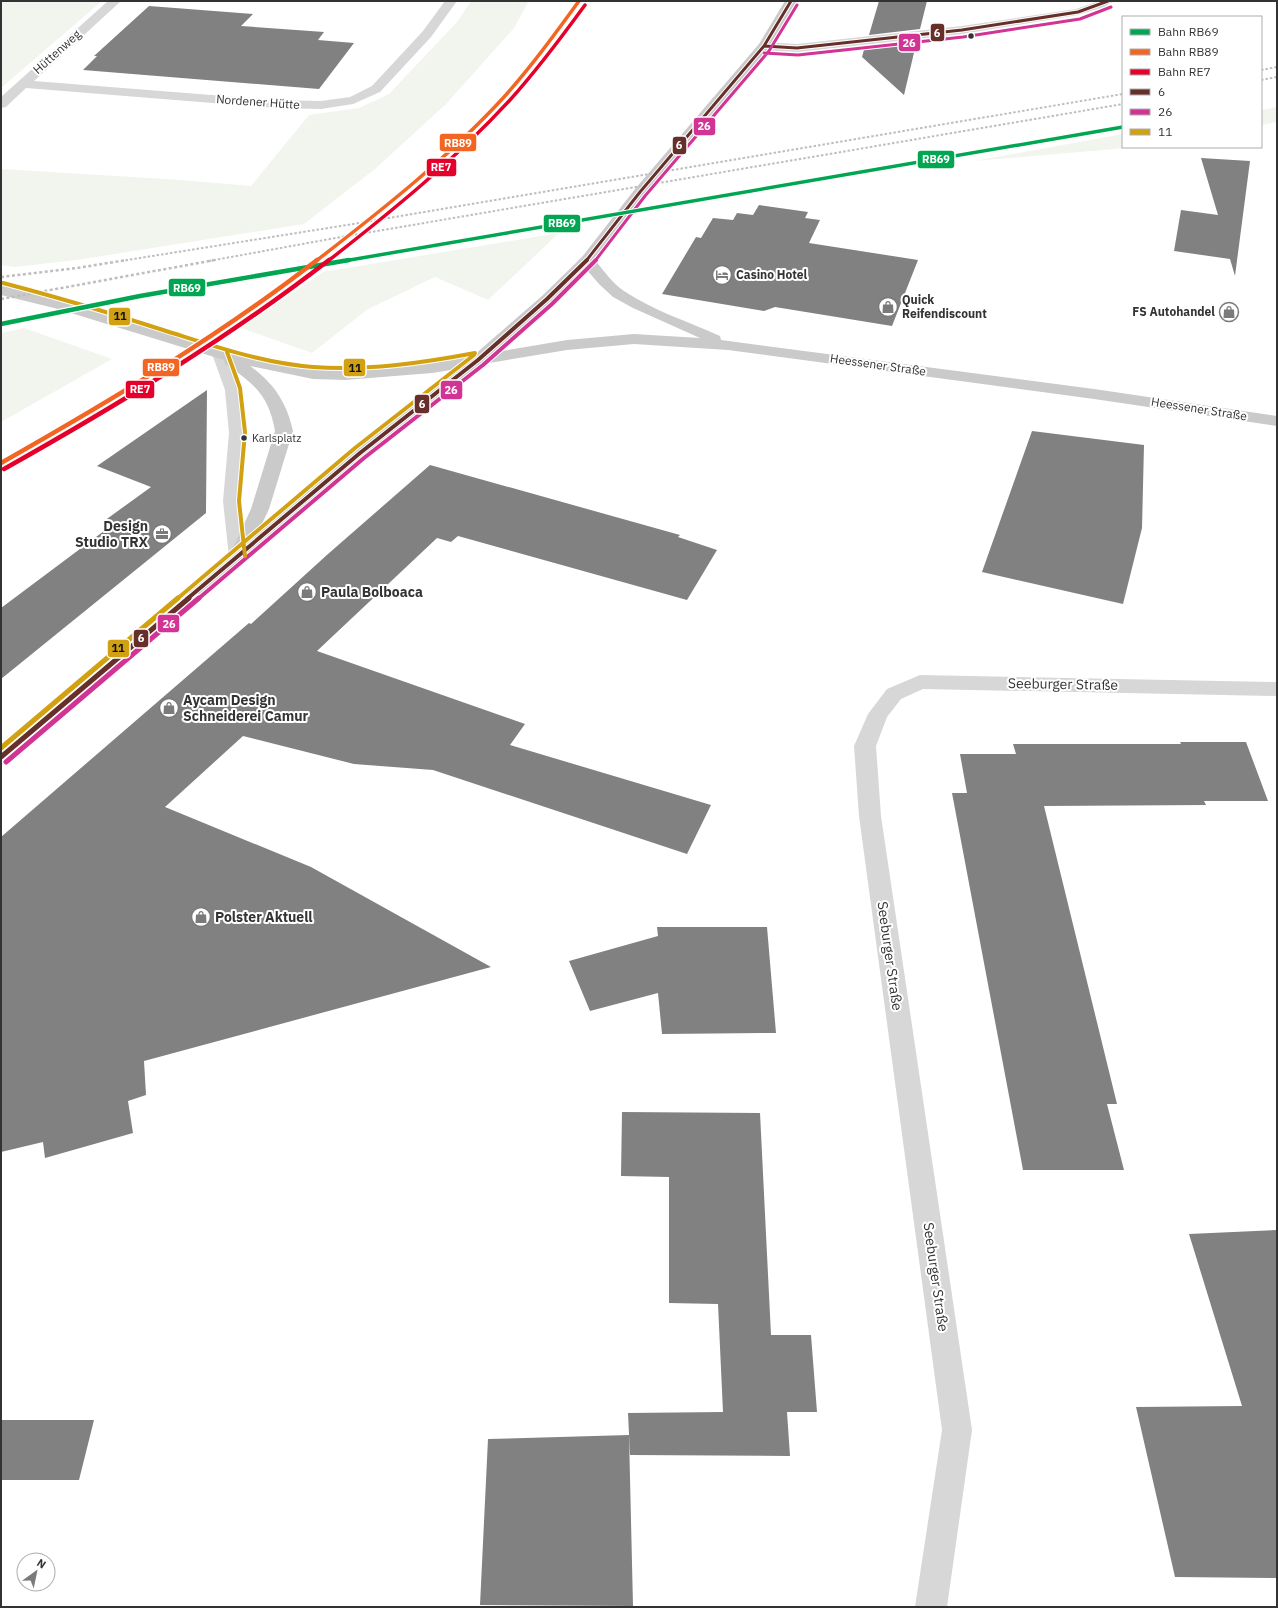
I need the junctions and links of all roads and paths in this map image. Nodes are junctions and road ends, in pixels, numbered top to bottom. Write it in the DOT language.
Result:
graph roads {
  1 [pos="115,1"];
  2 [pos="451,1"];
  3 [pos="791,1"];
  4 [pos="1108,1"];
  5 [pos="764,46"];
  6 [pos="22,84"];
  7 [pos="1,104"];
  8 [pos="586,260"];
  9 [pos="1,290"];
  10 [pos="728,345"];
  11 [pos="220,354"];
  12 [pos="478,360"];
  13 [pos="1277,421"];
  14 [pos="238,557"];
  15 [pos="1277,689"];
  16 [pos="1,757"];
  17 [pos="931,1607"];
  1 -- 6 [label="street, Hüttenweg"];
  2 -- 6 [label="street, Nordener Hütte"];
  3 -- 5 [label="main road"];
  4 -- 5 [label="street"];
  5 -- 8 [label="main road"];
  6 -- 7 [label="street, Hüttenweg"];
  8 -- 10 [label="main road"];
  8 -- 12 [label="main road"];
  9 -- 11 [label="main road"];
  10 -- 12 [label="main road, Heessener Straße"];
  10 -- 13 [label="main road, Heessener Straße"];
  11 -- 12 [label="main road, Heessener Straße"];
  11 -- 14 [label="street"];
  11 -- 14 [label="main road"];
  12 -- 14 [label="main road"];
  14 -- 16 [label="main road"];
  15 -- 17 [label="street, Seeburger Straße"];
}
